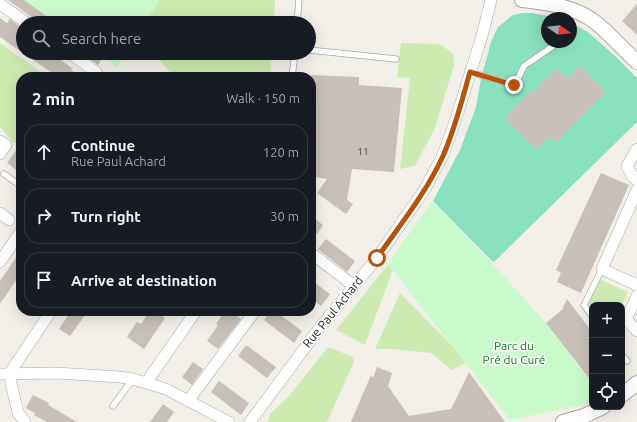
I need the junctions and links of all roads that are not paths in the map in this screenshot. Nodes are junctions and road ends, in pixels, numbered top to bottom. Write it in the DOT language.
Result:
graph roads {
  1 [pos="298,0"];
  2 [pos="491,0"];
  3 [pos="522,0"];
  4 [pos="0,4"];
  5 [pos="17,16"];
  6 [pos="297,16"];
  7 [pos="550,48"];
  8 [pos="316,51"];
  9 [pos="396,59"];
  10 [pos="80,60"];
  11 [pos="294,60"];
  12 [pos="637,62"];
  13 [pos="96,72"];
  14 [pos="293,72"];
  15 [pos="470,72"];
  16 [pos="0,141"];
  17 [pos="637,149"];
  18 [pos="0,154"];
  19 [pos="4,174"];
  20 [pos="637,180"];
  21 [pos="16,182"];
  22 [pos="637,190"];
  23 [pos="16,238"];
  24 [pos="316,256"];
  25 [pos="0,262"];
  26 [pos="602,269"];
  27 [pos="637,285"];
  28 [pos="354,286"];
  29 [pos="637,296"];
  30 [pos="589,312"];
  31 [pos="47,316"];
  32 [pos="193,316"];
  33 [pos="251,316"];
  34 [pos="637,331"];
  35 [pos="625,359"];
  36 [pos="627,361"];
  37 [pos="5,374"];
  38 [pos="133,379"];
  39 [pos="146,383"];
  40 [pos="637,383"];
  41 [pos="625,393"];
  42 [pos="188,401"];
  43 [pos="113,406"];
  44 [pos="597,410"];
  45 [pos="25,422"];
  46 [pos="229,422"];
  47 [pos="250,422"];
  48 [pos="563,422"];
  1 -- 6 [label="lane"];
  2 -- 15 [label="street, Rue Paul Achard"];
  3 -- 12 [label="street"];
  4 -- 5 [label="street"];
  7 -- 15 [label="lane"];
  8 -- 9 [label="lane"];
  10 -- 13 [label="street"];
  11 -- 14 [label="lane"];
  15 -- 28 [label="street, Rue Paul Achard"];
  16 -- 18 [label="street"];
  17 -- 20 [label="street"];
  19 -- 21 [label="lane"];
  22 -- 26 [label="street"];
  23 -- 25 [label="street"];
  24 -- 28 [label="street"];
  26 -- 27 [label="street"];
  26 -- 30 [label="lane"];
  28 -- 47 [label="street, Rue Paul Achard"];
  29 -- 34 [label="street"];
  31 -- 37 [label="street"];
  32 -- 39 [label="street"];
  33 -- 42 [label="street"];
  35 -- 36 [label="lane"];
  37 -- 38 [label="street"];
  37 -- 45 [label="street"];
  38 -- 39 [label="street"];
  38 -- 43 [label="lane"];
  39 -- 42 [label="street"];
  40 -- 41 [label="street"];
  42 -- 46 [label="street"];
  44 -- 48 [label="street"];
}
